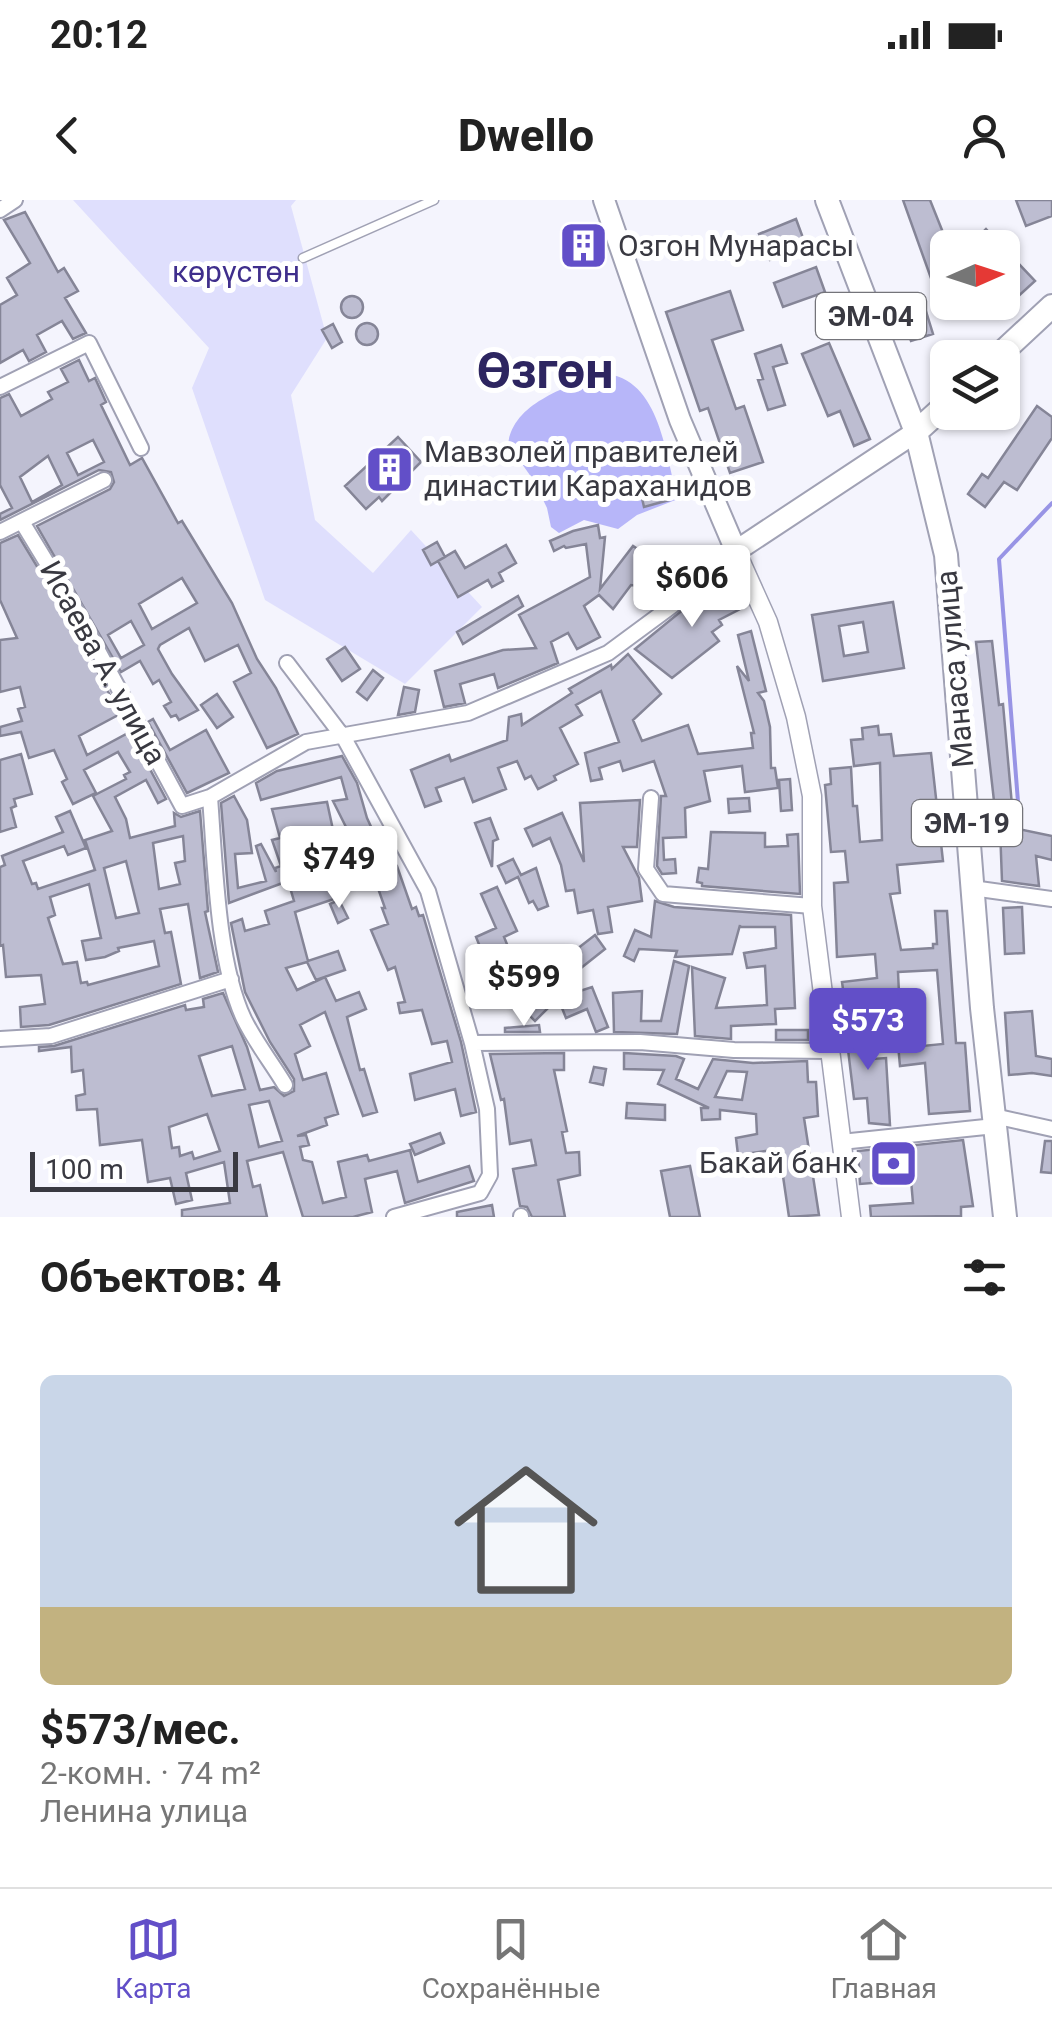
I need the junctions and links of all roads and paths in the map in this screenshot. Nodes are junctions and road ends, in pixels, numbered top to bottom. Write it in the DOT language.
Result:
graph roads {
  1 [pos="15,200"];
  2 [pos="434,200"];
  3 [pos="604,200"];
  4 [pos="827,200"];
  5 [pos="0,210"];
  6 [pos="303,258"];
  7 [pos="1052,306"];
  8 [pos="1015,340"];
  9 [pos="0,387"];
  10 [pos="930,419"];
  11 [pos="916,432"];
  12 [pos="141,448"];
  13 [pos="104,480"];
  14 [pos="22,522"];
  15 [pos="0,532"];
  16 [pos="736,551"];
  17 [pos="287,663"];
  18 [pos="344,738"];
  19 [pos="210,797"];
  20 [pos="651,798"];
  21 [pos="972,888"];
  22 [pos="1052,899"];
  23 [pos="812,906"];
  24 [pos="231,979"];
  25 [pos="0,1039"];
  26 [pos="472,1042"];
  27 [pos="830,1051"];
  28 [pos="285,1085"];
  29 [pos="994,1121"];
  30 [pos="1052,1129"];
  31 [pos="841,1142"];
  32 [pos="394,1217"];
  33 [pos="851,1217"];
  34 [pos="1005,1217"];
  1 -- 5 [label="street"];
  2 -- 6 [label="lane"];
  3 -- 16 [label="main road"];
  4 -- 11 [label="main road, Манаса улица / ЭМ-04"];
  7 -- 8 [label="main road"];
  9 -- 12 [label="street"];
  10 -- 11 [label="main road"];
  11 -- 16 [label="main road"];
  11 -- 21 [label="main road, Манаса улица / ЭМ-19"];
  13 -- 14 [label="street"];
  14 -- 15 [label="street"];
  14 -- 19 [label="street, Исаева А. улица"];
  16 -- 18 [label="street"];
  16 -- 23 [label="street"];
  17 -- 18 [label="street"];
  18 -- 19 [label="street"];
  18 -- 26 [label="street"];
  19 -- 24 [label="street"];
  20 -- 23 [label="street"];
  21 -- 22 [label="street"];
  21 -- 29 [label="main road, Манаса улица / ЭМ-19"];
  23 -- 27 [label="street"];
  24 -- 25 [label="street"];
  24 -- 28 [label="street"];
  26 -- 27 [label="street"];
  26 -- 32 [label="street"];
  27 -- 31 [label="street"];
  29 -- 30 [label="street"];
  29 -- 31 [label="street"];
  29 -- 34 [label="main road, Манаса улица / ЭМ-19"];
  31 -- 33 [label="street"];
}
